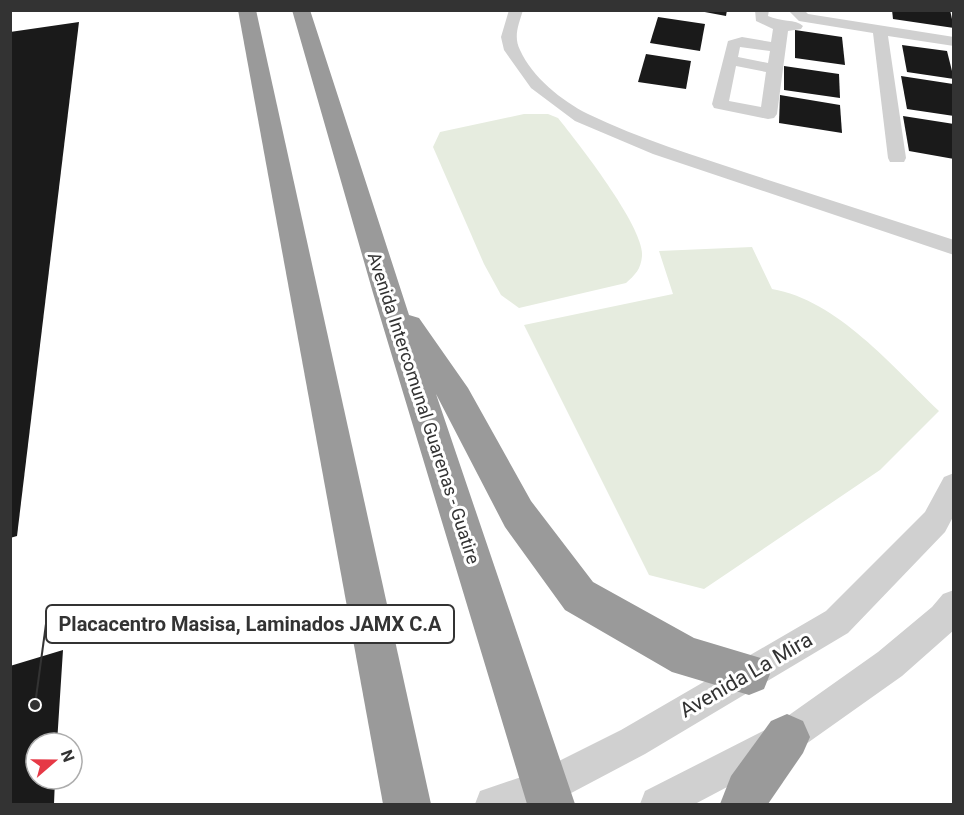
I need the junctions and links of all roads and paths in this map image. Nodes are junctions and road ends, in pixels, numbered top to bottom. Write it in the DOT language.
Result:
graph roads {
  1 [pos="247,10"];
  2 [pos="301,10"];
  3 [pos="516,10"];
  4 [pos="762,10"];
  5 [pos="800,14"];
  6 [pos="781,27"];
  7 [pos="880,31"];
  8 [pos="954,42"];
  9 [pos="778,48"];
  10 [pos="730,60"];
  11 [pos="775,69"];
  12 [pos="897,158"];
  13 [pos="954,248"];
  14 [pos="387,293"];
  15 [pos="954,486"];
  16 [pos="950,614"];
  17 [pos="749,674"];
  18 [pos="787,737"];
  19 [pos="548,796"];
  20 [pos="407,804"];
  21 [pos="493,804"];
  22 [pos="658,804"];
  23 [pos="744,804"];
  1 -- 20 [label="highway"];
  2 -- 14 [label="highway, Avenida Intercomunal Guarenas - Guatire"];
  3 -- 13 [label="street"];
  4 -- 6 [label="street"];
  5 -- 6 [label="street"];
  5 -- 7 [label="street"];
  6 -- 9 [label="street"];
  7 -- 8 [label="street"];
  7 -- 12 [label="street"];
  9 -- 10 [label="street"];
  9 -- 11 [label="street"];
  10 -- 11 [label="street"];
  10 -- 11 [label="street"];
  14 -- 17 [label="highway"];
  14 -- 19 [label="highway, Avenida Intercomunal Guarenas - Guatire"];
  15 -- 17 [label="street, Avenida La Mira"];
  16 -- 18 [label="street"];
  17 -- 19 [label="street, Avenida La Mira"];
  18 -- 22 [label="street"];
  18 -- 23 [label="highway"];
  19 -- 21 [label="street, Avenida La Mira"];
}
